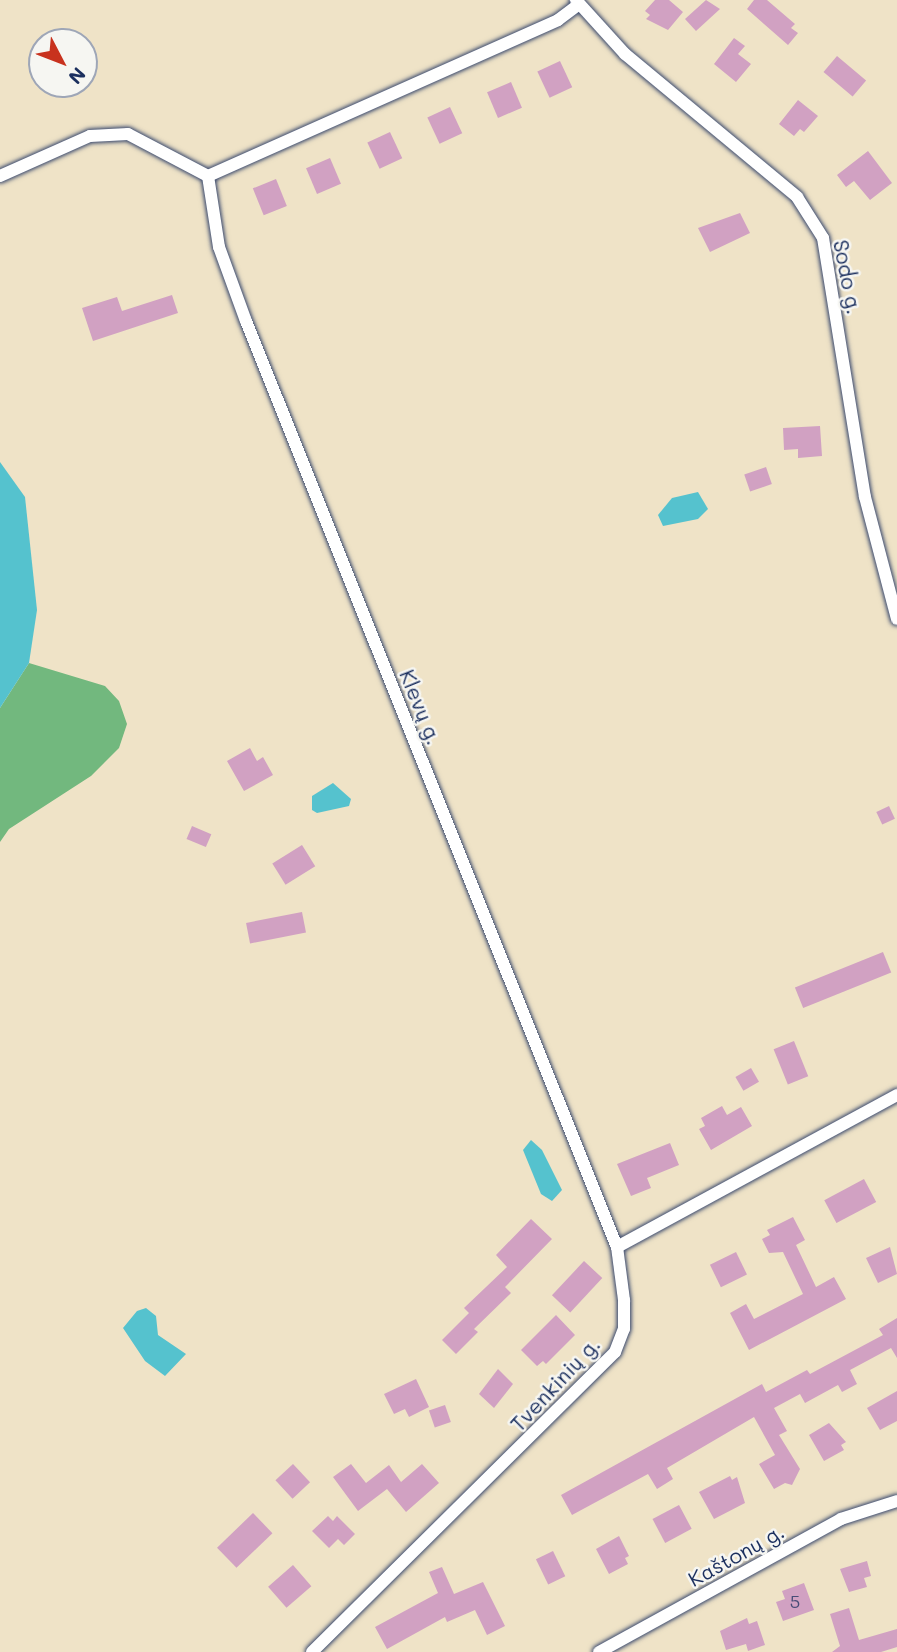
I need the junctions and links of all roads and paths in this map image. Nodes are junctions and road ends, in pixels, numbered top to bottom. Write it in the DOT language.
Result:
graph roads {
  1 [pos="577,2"];
  2 [pos="0,176"];
  3 [pos="208,176"];
  4 [pos="897,619"];
  5 [pos="897,1095"];
  6 [pos="617,1247"];
  7 [pos="897,1501"];
  8 [pos="312,1652"];
  9 [pos="599,1652"];
  1 -- 3 [label="street"];
  1 -- 4 [label="street, Sodo g."];
  2 -- 3 [label="street"];
  3 -- 6 [label="street, Klevų g."];
  5 -- 6 [label="street"];
  6 -- 8 [label="street, Tvenkinių g."];
  7 -- 9 [label="street, Kaštonų g."];
}
